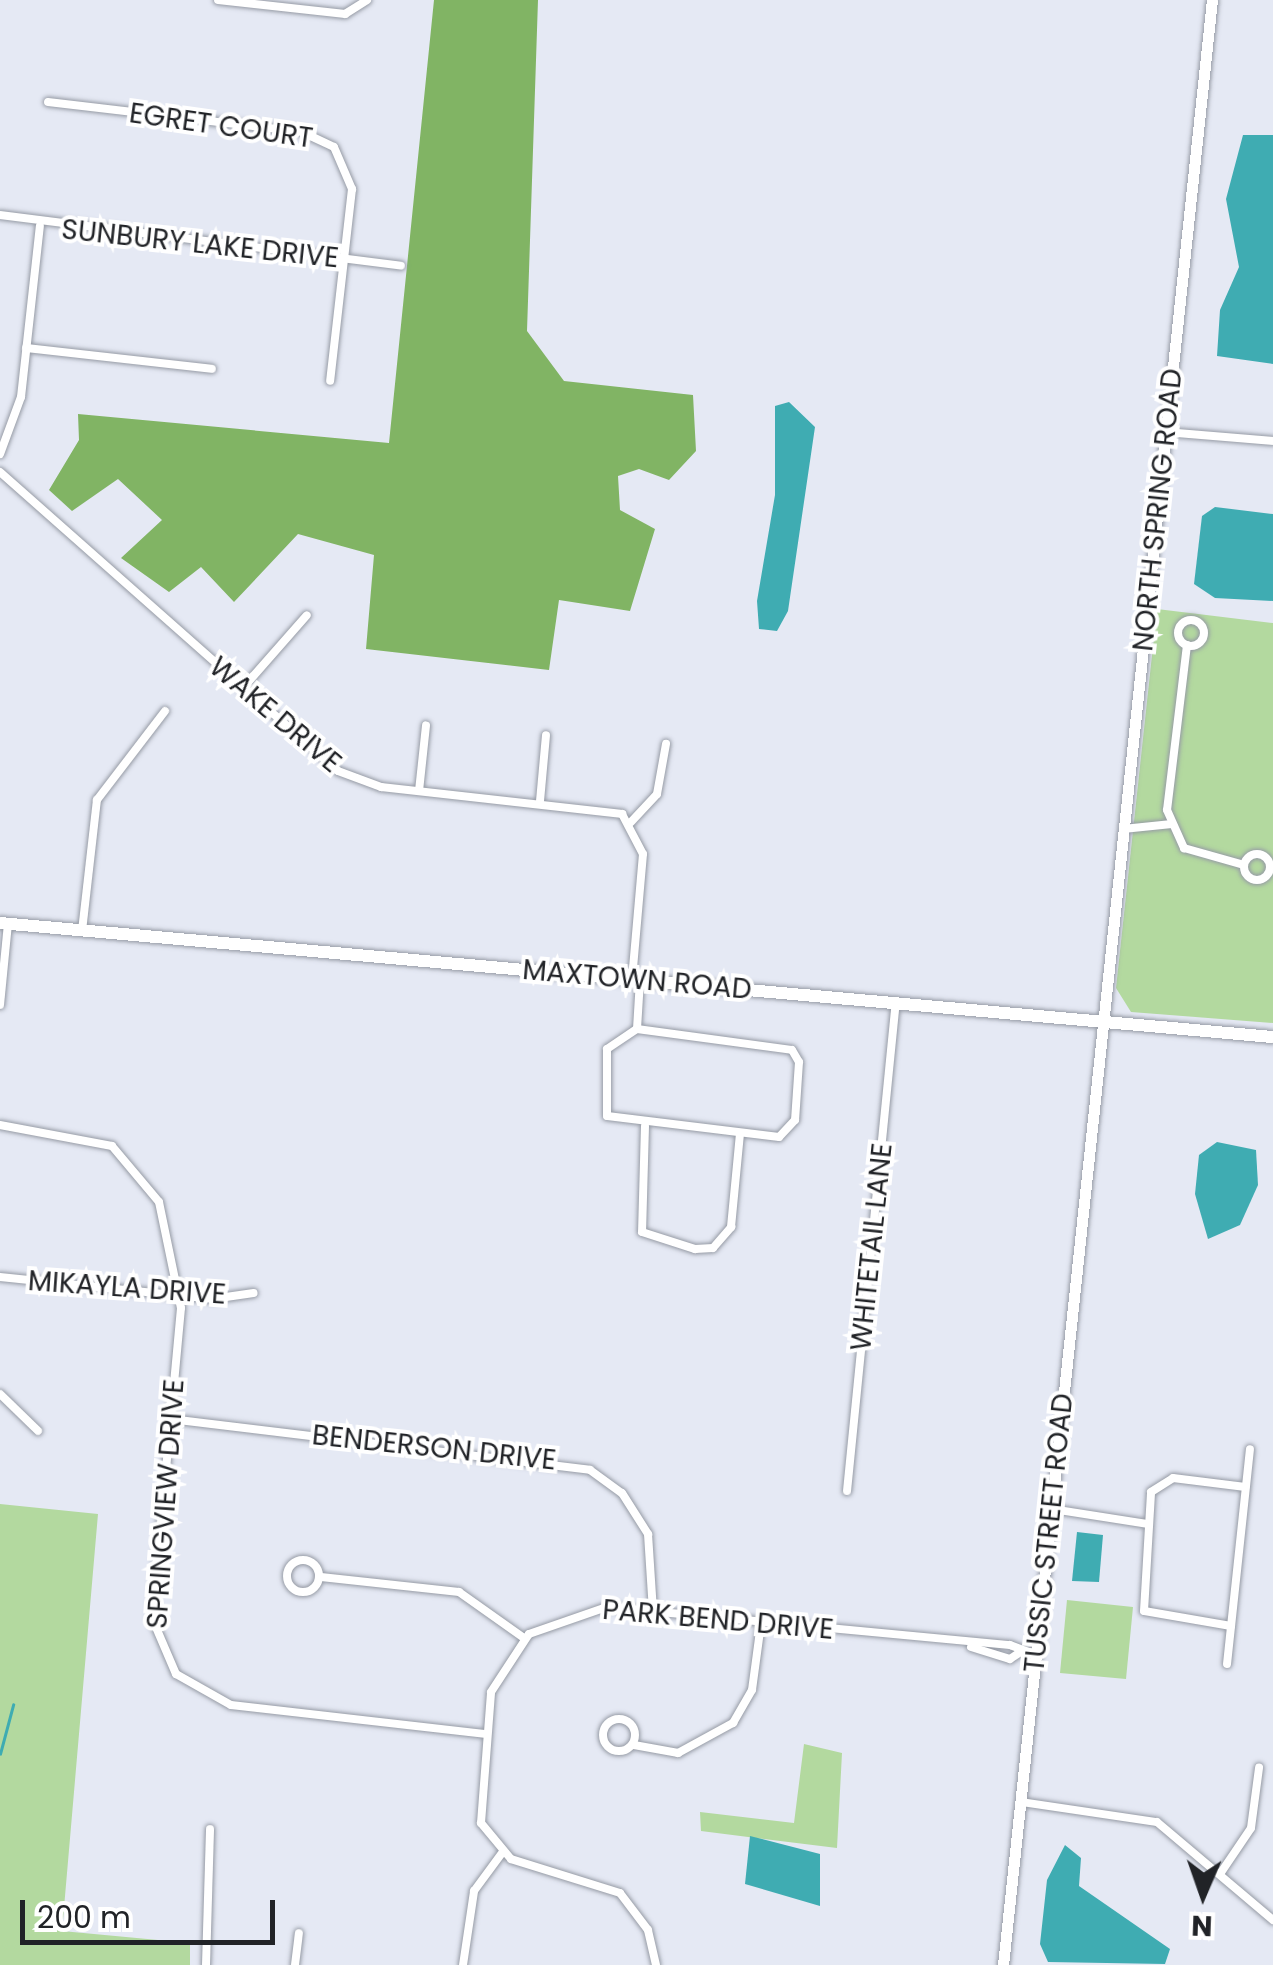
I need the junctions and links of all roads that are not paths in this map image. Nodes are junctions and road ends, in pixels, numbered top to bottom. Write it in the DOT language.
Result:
graph roads {
  1 [pos="218,0"];
  2 [pos="367,0"];
  3 [pos="1212,0"];
  4 [pos="48,102"];
  5 [pos="0,215"];
  6 [pos="40,226"];
  7 [pos="344,260"];
  8 [pos="401,266"];
  9 [pos="26,348"];
  10 [pos="212,368"];
  11 [pos="330,382"];
  12 [pos="1166,432"];
  13 [pos="1273,440"];
  14 [pos="0,454"];
  15 [pos="0,472"];
  16 [pos="307,615"];
  17 [pos="1188,645"];
  18 [pos="242,689"];
  19 [pos="165,712"];
  20 [pos="426,725"];
  21 [pos="546,735"];
  22 [pos="666,744"];
  23 [pos="420,790"];
  24 [pos="540,801"];
  25 [pos="630,822"];
  26 [pos="1172,824"];
  27 [pos="1122,829"];
  28 [pos="1244,866"];
  29 [pos="4,924"];
  30 [pos="82,930"];
  31 [pos="636,980"];
  32 [pos="896,1003"];
  33 [pos="0,1005"];
  34 [pos="1102,1021"];
  35 [pos="637,1030"];
  36 [pos="1273,1037"];
  37 [pos="0,1124"];
  38 [pos="645,1126"];
  39 [pos="740,1134"];
  40 [pos="0,1278"];
  41 [pos="254,1294"];
  42 [pos="181,1296"];
  43 [pos="0,1394"];
  44 [pos="170,1420"];
  45 [pos="38,1431"];
  46 [pos="1250,1449"];
  47 [pos="1245,1487"];
  48 [pos="847,1491"];
  49 [pos="1052,1509"];
  50 [pos="1148,1524"];
  51 [pos="321,1577"];
  52 [pos="653,1611"];
  53 [pos="761,1623"];
  54 [pos="1231,1626"];
  55 [pos="524,1638"];
  56 [pos="1036,1655"];
  57 [pos="1227,1664"];
  58 [pos="484,1734"];
  59 [pos="634,1745"];
  60 [pos="1259,1768"];
  61 [pos="1020,1802"];
  62 [pos="210,1829"];
  63 [pos="502,1853"];
  64 [pos="1220,1874"];
  65 [pos="1273,1920"];
  66 [pos="299,1932"];
  67 [pos="206,1965"];
  68 [pos="295,1965"];
  69 [pos="464,1965"];
  70 [pos="656,1965"];
  71 [pos="1004,1965"];
  1 -- 2 [label="street"];
  3 -- 12 [label="main road, NORTH SPRING ROAD"];
  4 -- 7 [label="street, EGRET COURT"];
  5 -- 6 [label="street, SUNBURY LAKE DRIVE"];
  6 -- 7 [label="street, SUNBURY LAKE DRIVE"];
  6 -- 9 [label="street"];
  7 -- 8 [label="street, SUNBURY LAKE DRIVE"];
  7 -- 11 [label="street, EGRET COURT"];
  9 -- 10 [label="street"];
  9 -- 14 [label="street"];
  12 -- 13 [label="street"];
  12 -- 27 [label="main road, NORTH SPRING ROAD"];
  15 -- 18 [label="street, WAKE DRIVE"];
  16 -- 18 [label="street"];
  17 -- 26 [label="street"];
  18 -- 23 [label="street, WAKE DRIVE"];
  19 -- 30 [label="street"];
  20 -- 23 [label="street"];
  21 -- 24 [label="street"];
  22 -- 25 [label="street"];
  23 -- 24 [label="street, WAKE DRIVE"];
  24 -- 25 [label="street, WAKE DRIVE"];
  25 -- 31 [label="street"];
  26 -- 27 [label="street"];
  26 -- 28 [label="street"];
  27 -- 34 [label="main road, NORTH SPRING ROAD"];
  29 -- 30 [label="main road, MAXTOWN ROAD"];
  29 -- 33 [label="street"];
  30 -- 31 [label="main road, MAXTOWN ROAD"];
  31 -- 32 [label="main road, MAXTOWN ROAD"];
  31 -- 35 [label="street"];
  32 -- 34 [label="main road, MAXTOWN ROAD"];
  32 -- 48 [label="street, WHITETAIL LANE"];
  34 -- 36 [label="main road, MAXTOWN ROAD"];
  34 -- 49 [label="main road, TUSSIC STREET ROAD"];
  35 -- 38 [label="street"];
  35 -- 39 [label="street"];
  37 -- 42 [label="street, SPRINGVIEW DRIVE"];
  38 -- 39 [label="street"];
  38 -- 39 [label="street"];
  40 -- 42 [label="street, MIKAYLA DRIVE"];
  41 -- 42 [label="street, MIKAYLA DRIVE"];
  42 -- 44 [label="street, SPRINGVIEW DRIVE"];
  43 -- 45 [label="street"];
  44 -- 52 [label="street, BENDERSON DRIVE"];
  44 -- 58 [label="street, SPRINGVIEW DRIVE"];
  46 -- 47 [label="street"];
  47 -- 50 [label="street"];
  47 -- 54 [label="street"];
  49 -- 50 [label="street"];
  49 -- 56 [label="main road, TUSSIC STREET ROAD"];
  50 -- 54 [label="street"];
  51 -- 51 [label="street"];
  51 -- 55 [label="street"];
  52 -- 53 [label="street, PARK BEND DRIVE"];
  52 -- 55 [label="street, PARK BEND DRIVE"];
  53 -- 56 [label="street, PARK BEND DRIVE"];
  53 -- 59 [label="street"];
  54 -- 57 [label="street"];
  55 -- 58 [label="street"];
  56 -- 61 [label="main road, TUSSIC STREET ROAD"];
  58 -- 63 [label="street"];
  59 -- 59 [label="street"];
  60 -- 64 [label="street"];
  61 -- 64 [label="street"];
  61 -- 71 [label="main road, TUSSIC STREET ROAD"];
  62 -- 67 [label="street"];
  63 -- 69 [label="street"];
  63 -- 70 [label="street"];
  64 -- 65 [label="street"];
  66 -- 68 [label="street"];
}
